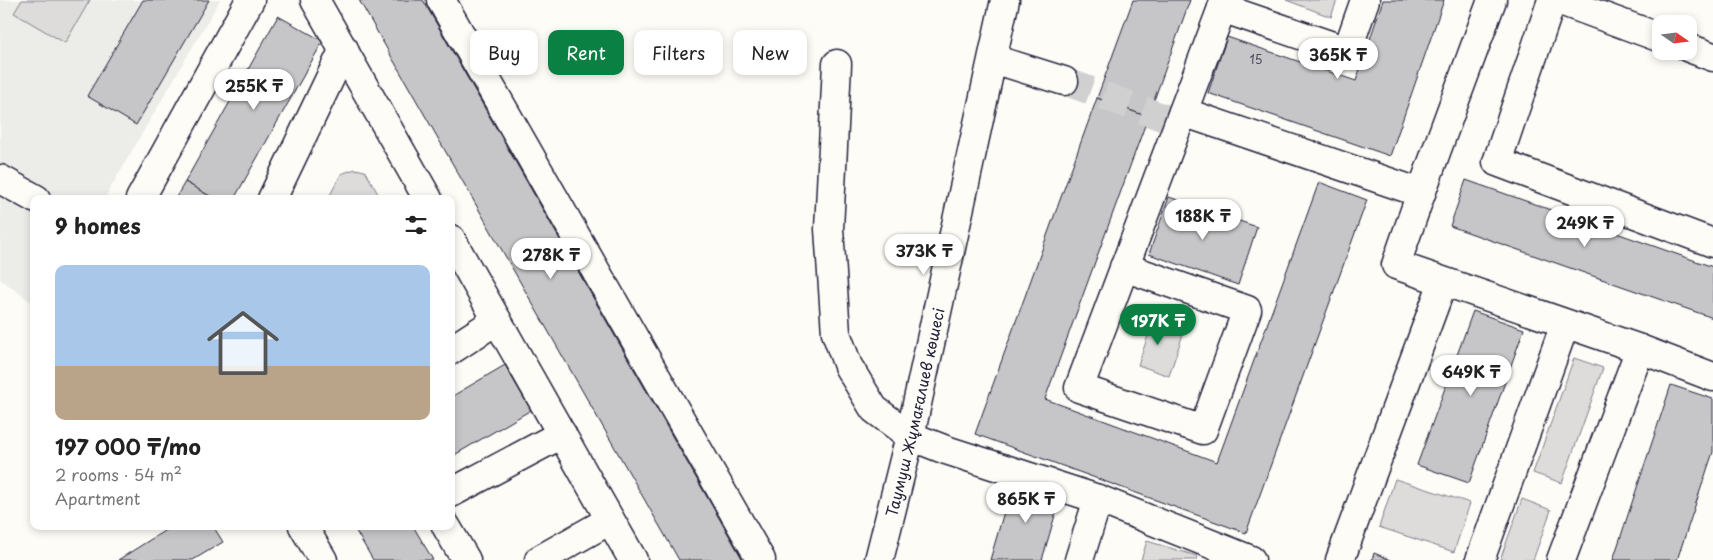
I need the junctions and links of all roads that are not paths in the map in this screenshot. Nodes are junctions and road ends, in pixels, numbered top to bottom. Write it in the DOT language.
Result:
graph roads {
  1 [pos="250,0"];
  2 [pos="315,0"];
  3 [pos="441,0"];
  4 [pos="1005,0"];
  5 [pos="1365,0"];
  6 [pos="1492,0"];
  7 [pos="1552,0"];
  8 [pos="1558,0"];
  9 [pos="1223,4"];
  10 [pos="1652,35"];
  11 [pos="344,49"];
  12 [pos="1698,51"];
  13 [pos="1713,57"];
  14 [pos="993,59"];
  15 [pos="838,64"];
  16 [pos="1064,81"];
  17 [pos="1182,112"];
  18 [pos="0,179"];
  19 [pos="1421,193"];
  20 [pos="142,195"];
  21 [pos="274,195"];
  22 [pos="426,195"];
  23 [pos="30,196"];
  24 [pos="1713,244"];
  25 [pos="455,246"];
  26 [pos="1124,268"];
  27 [pos="1443,282"];
  28 [pos="497,320"];
  29 [pos="1565,324"];
  30 [pos="455,347"];
  31 [pos="1640,349"];
  32 [pos="1713,377"];
  33 [pos="562,434"];
  34 [pos="910,436"];
  35 [pos="455,491"];
  36 [pos="1098,499"];
  37 [pos="610,520"];
  38 [pos="305,530"];
  39 [pos="448,530"];
  40 [pos="323,560"];
  41 [pos="466,560"];
  42 [pos="539,560"];
  43 [pos="633,560"];
  44 [pos="761,560"];
  45 [pos="879,560"];
  46 [pos="1079,560"];
  47 [pos="1251,560"];
  48 [pos="1340,560"];
  49 [pos="1480,560"];
  50 [pos="1561,560"];
  1 -- 20 [label="street"];
  2 -- 11 [label="street"];
  3 -- 44 [label="street"];
  4 -- 14 [label="street, Таумуш Жұмағалиев көшесі"];
  5 -- 9 [label="street"];
  6 -- 19 [label="street"];
  7 -- 24 [label="street"];
  8 -- 10 [label="street"];
  9 -- 17 [label="street"];
  11 -- 21 [label="street"];
  11 -- 22 [label="street"];
  12 -- 13 [label="street"];
  14 -- 16 [label="street"];
  14 -- 34 [label="street, Таумуш Жұмағалиев көшесі"];
  15 -- 34 [label="street"];
  17 -- 19 [label="street"];
  17 -- 26 [label="street"];
  18 -- 23 [label="street"];
  19 -- 27 [label="street"];
  25 -- 28 [label="street"];
  26 -- 26 [label="street"];
  27 -- 29 [label="street"];
  27 -- 48 [label="street"];
  28 -- 30 [label="street"];
  28 -- 33 [label="street"];
  29 -- 31 [label="street"];
  29 -- 49 [label="street"];
  31 -- 32 [label="street"];
  31 -- 50 [label="street"];
  33 -- 35 [label="street"];
  33 -- 37 [label="street"];
  34 -- 36 [label="street"];
  34 -- 45 [label="street, Таумуш Жұмағалиев көшесі"];
  36 -- 46 [label="street"];
  36 -- 47 [label="street"];
  37 -- 42 [label="street"];
  37 -- 43 [label="street"];
  38 -- 40 [label="street"];
  39 -- 41 [label="street"];
}
